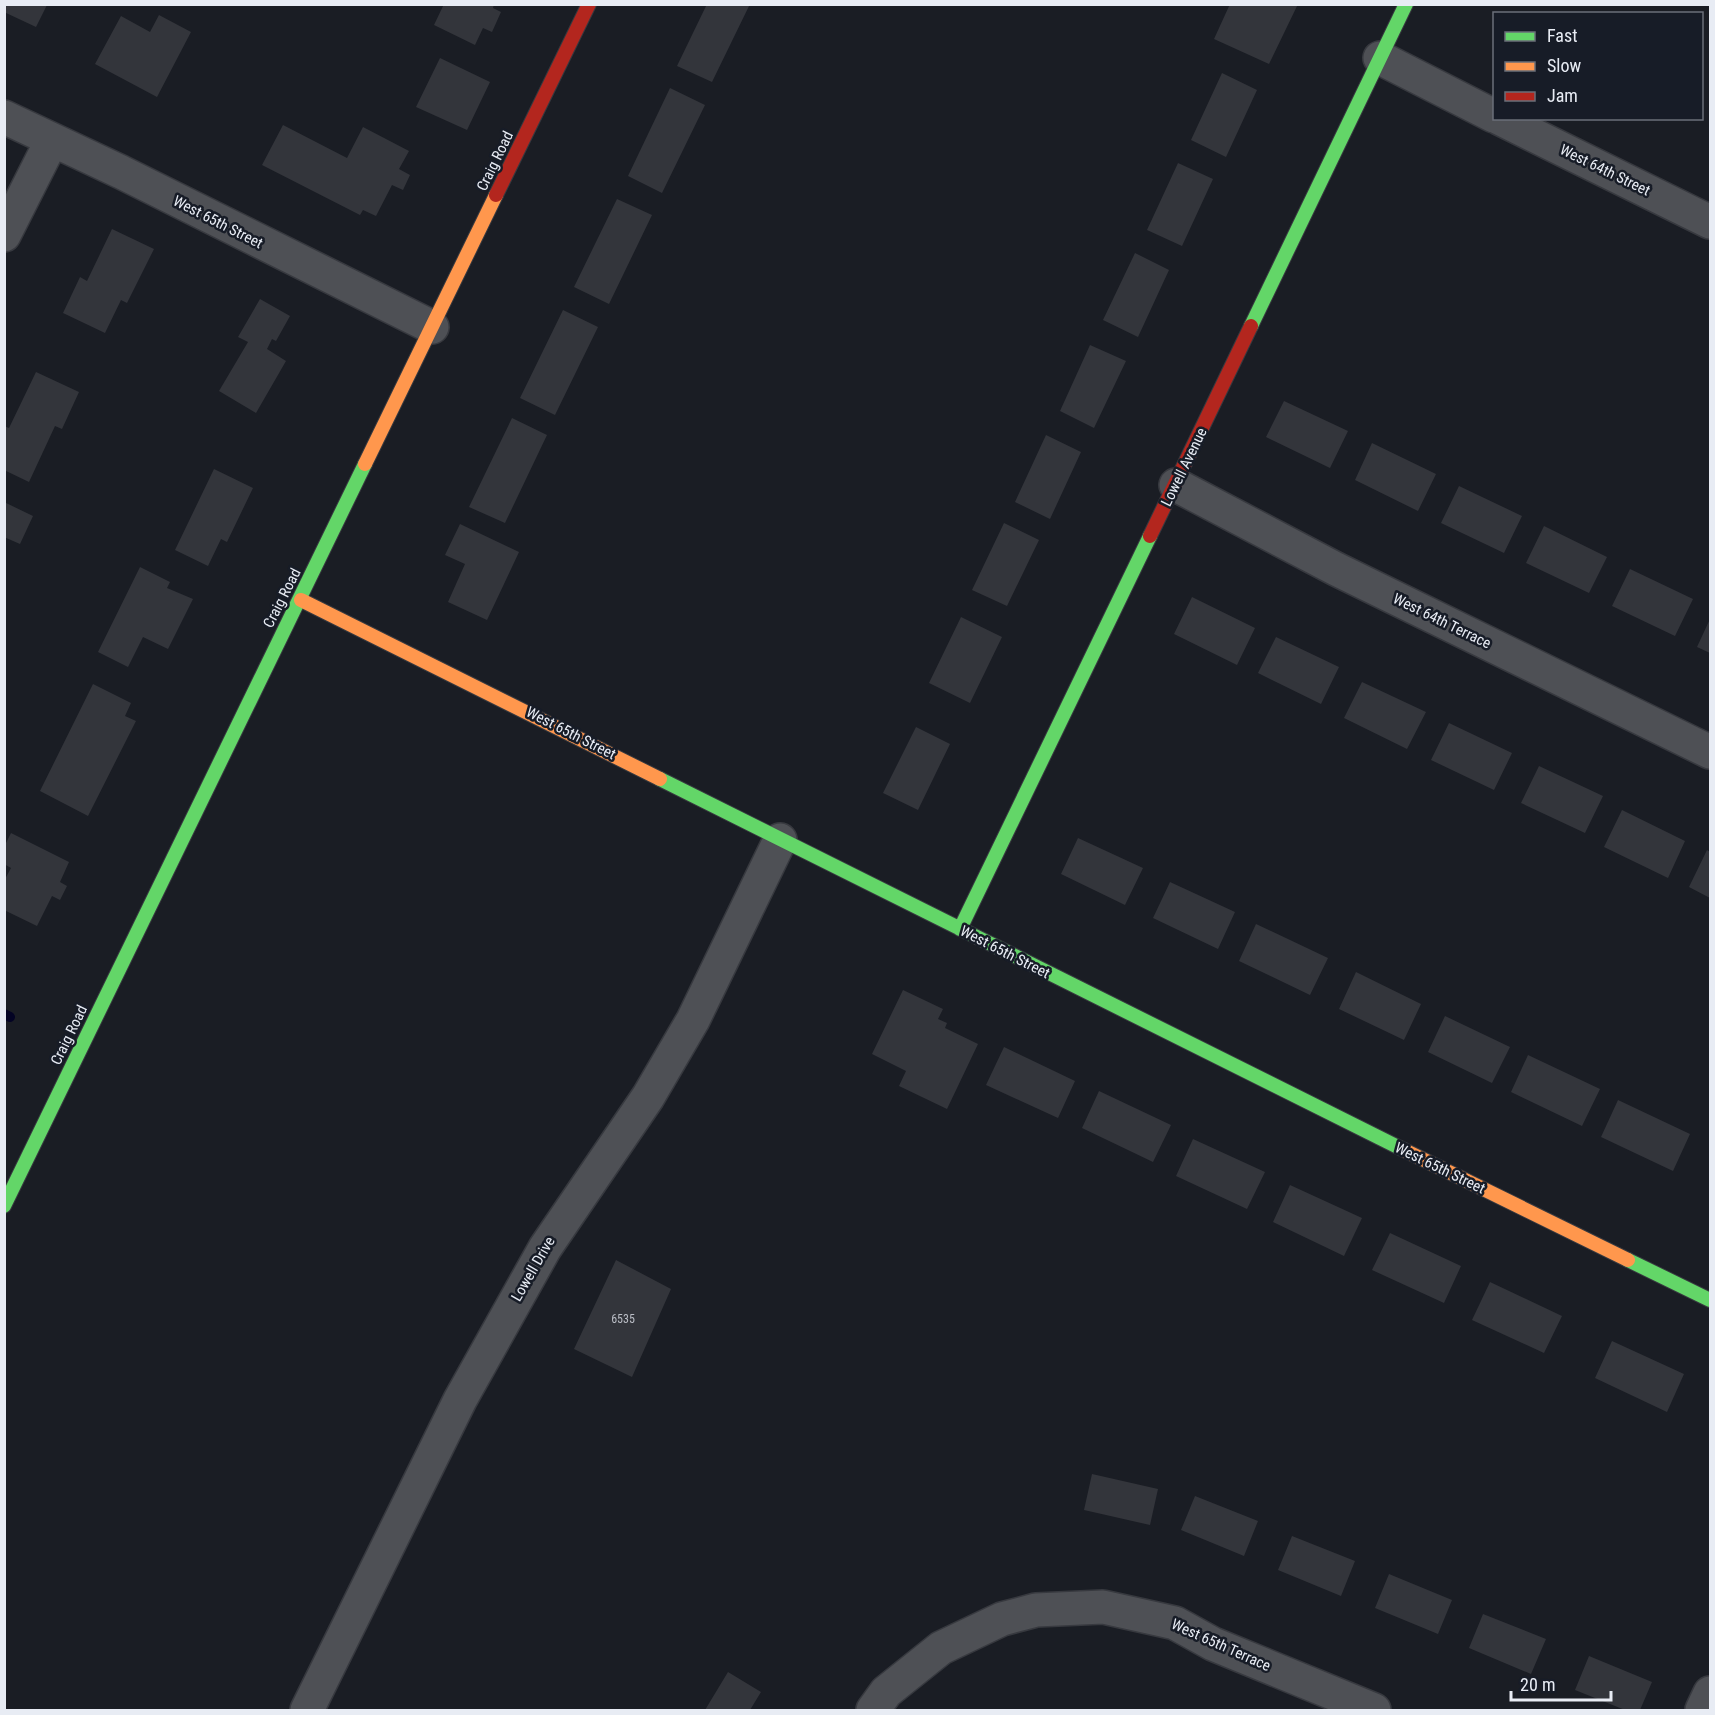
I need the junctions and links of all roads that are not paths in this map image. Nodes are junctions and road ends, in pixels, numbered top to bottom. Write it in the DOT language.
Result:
graph roads {
  1 [pos="589,4"];
  2 [pos="1406,4"];
  3 [pos="1380,58"];
  4 [pos="1493,115"];
  5 [pos="4,117"];
  6 [pos="1503,120"];
  7 [pos="52,140"];
  8 [pos="1710,222"];
  9 [pos="4,235"];
  10 [pos="432,327"];
  11 [pos="1176,485"];
  12 [pos="301,600"];
  13 [pos="1710,752"];
  14 [pos="780,840"];
  15 [pos="960,929"];
  16 [pos="4,1206"];
  17 [pos="1710,1300"];
  18 [pos="1710,1693"];
  19 [pos="307,1710"];
  20 [pos="873,1710"];
  21 [pos="1374,1710"];
  22 [pos="1702,1710"];
  1 -- 10 [label="street, Craig Road"];
  2 -- 3 [label="street, Lowell Avenue"];
  3 -- 4 [label="street"];
  3 -- 11 [label="street, Lowell Avenue"];
  5 -- 7 [label="street, West 65th Street"];
  6 -- 8 [label="street, West 64th Street"];
  7 -- 9 [label="street"];
  7 -- 10 [label="street, West 65th Street"];
  10 -- 12 [label="street, Craig Road"];
  11 -- 13 [label="street, West 64th Terrace"];
  11 -- 15 [label="street, Lowell Avenue"];
  12 -- 14 [label="street, West 65th Street"];
  12 -- 16 [label="street, Craig Road"];
  14 -- 15 [label="street, West 65th Street"];
  14 -- 19 [label="street, Lowell Drive"];
  15 -- 17 [label="street, West 65th Street"];
  18 -- 22 [label="street"];
  20 -- 21 [label="street, West 65th Terrace"];
}
